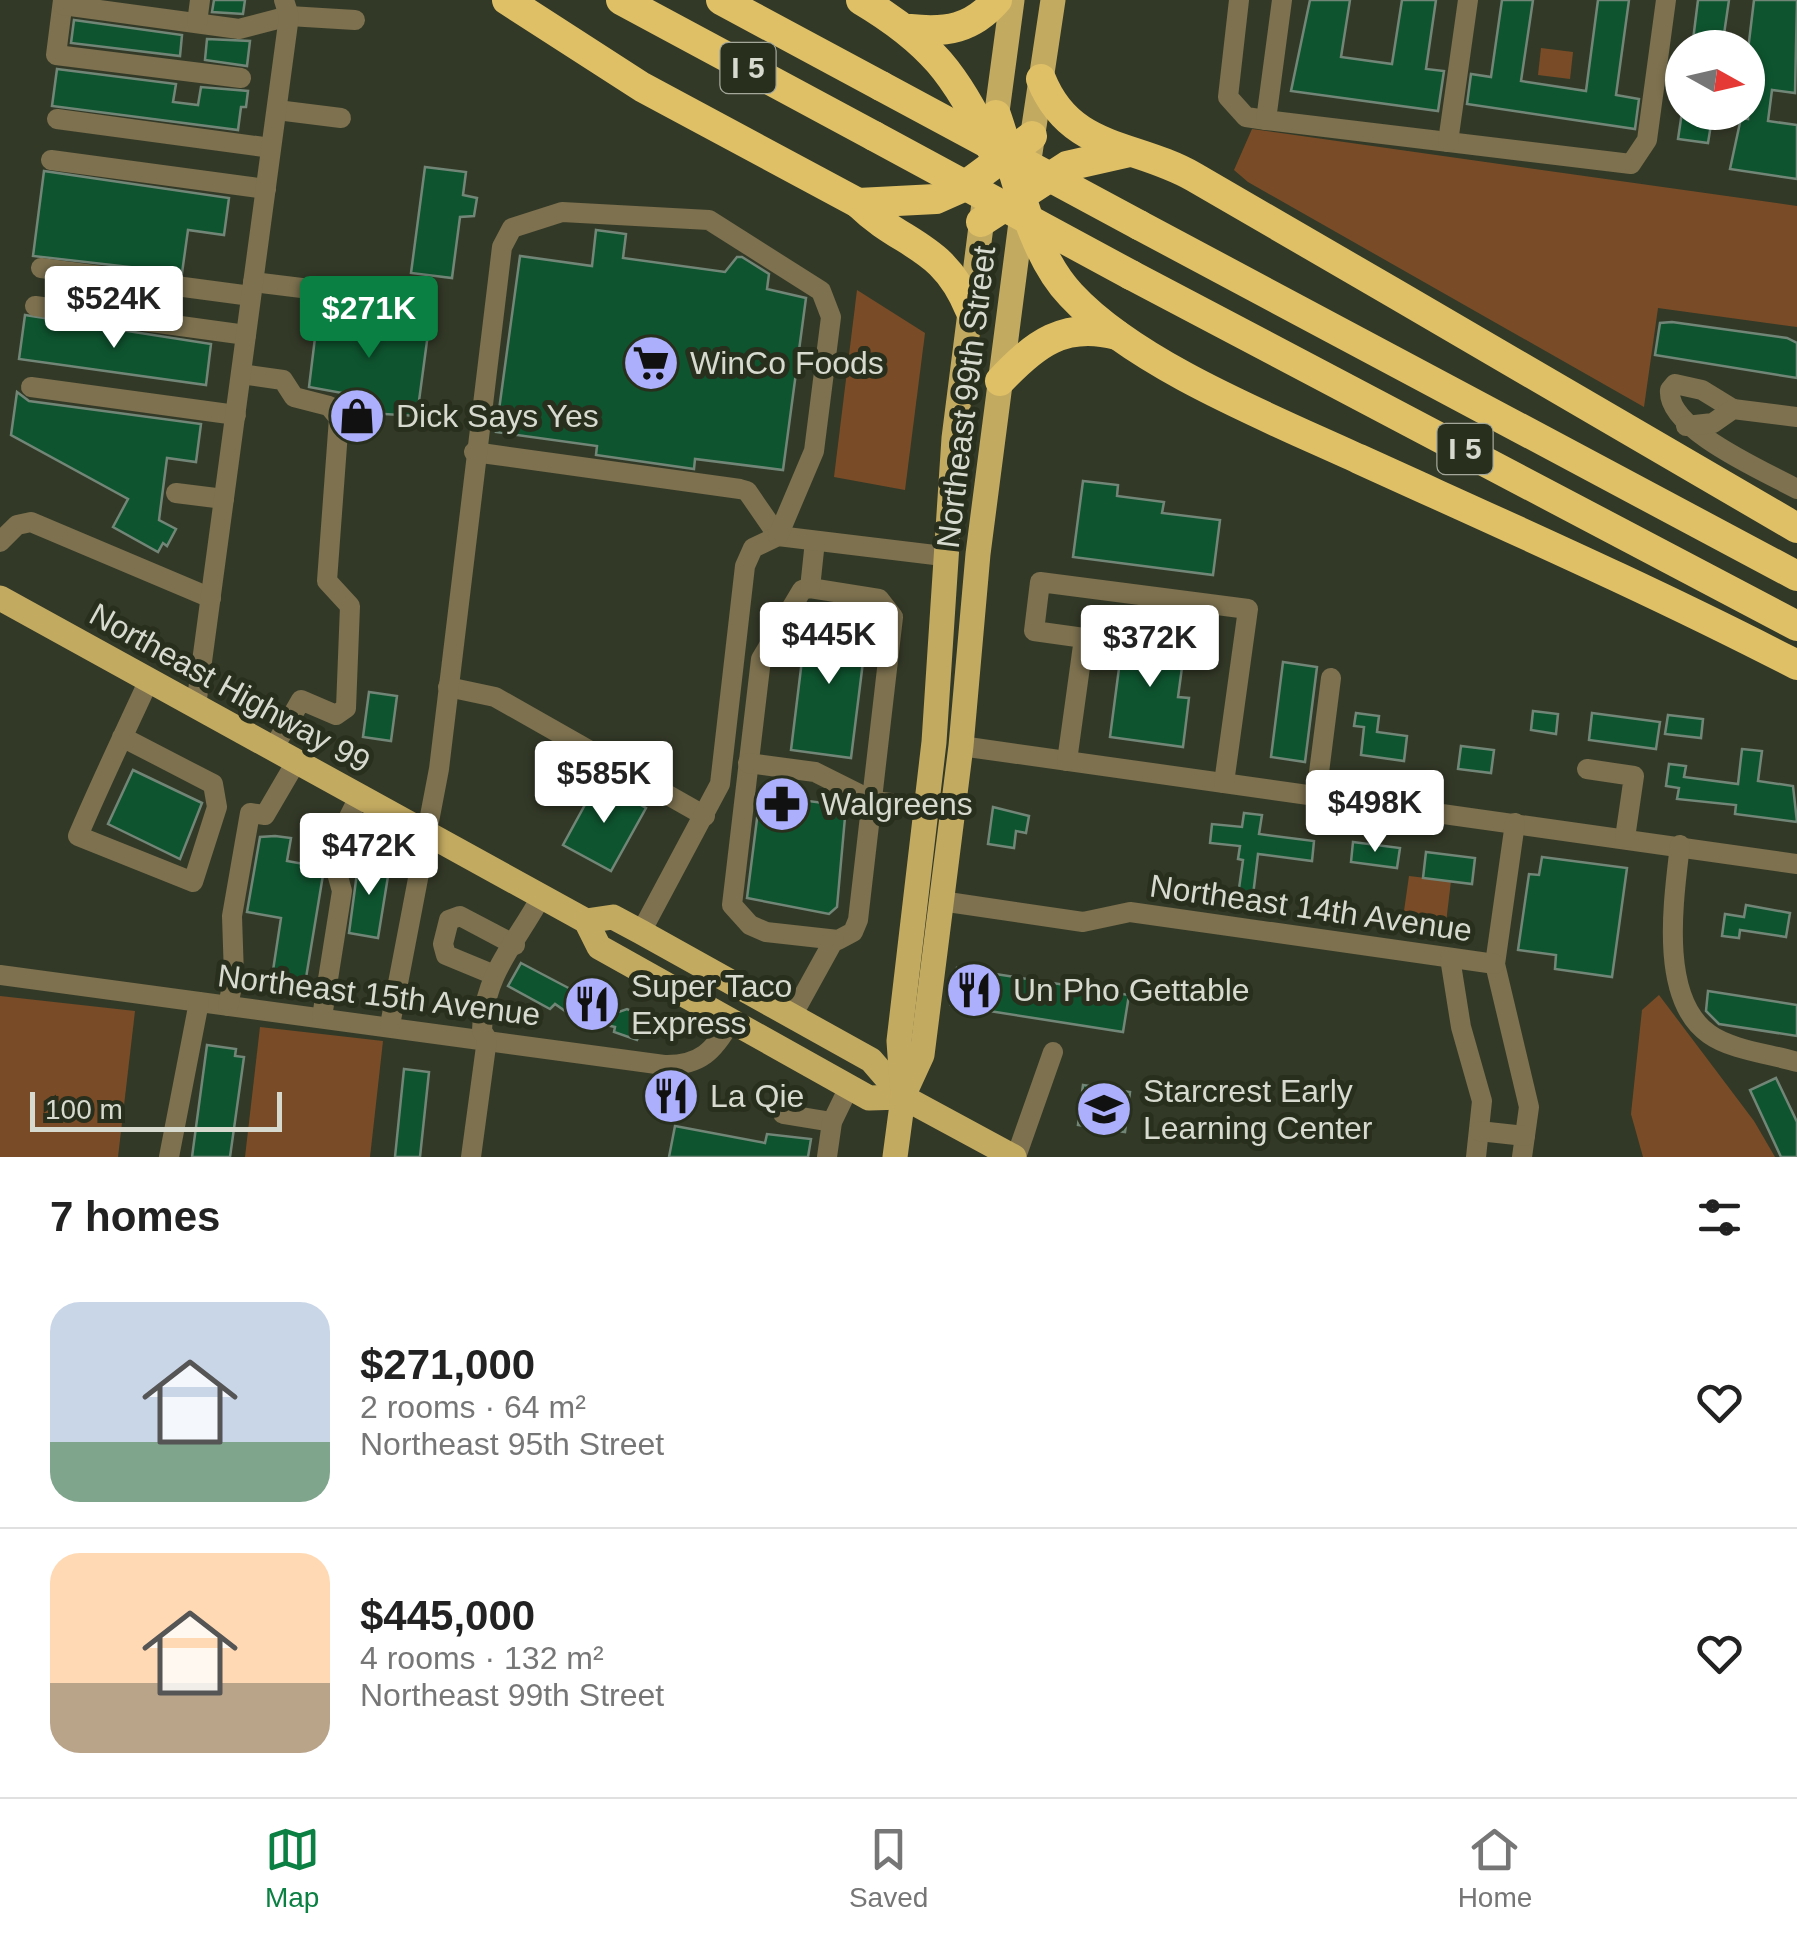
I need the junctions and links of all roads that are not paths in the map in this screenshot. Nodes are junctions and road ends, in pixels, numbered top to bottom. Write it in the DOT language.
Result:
graph roads {
  1 [pos="200,0"];
  2 [pos="507,0"];
  3 [pos="621,0"];
  4 [pos="721,0"];
  5 [pos="861,0"];
  6 [pos="996,0"];
  7 [pos="1012,0"];
  8 [pos="1052,0"];
  9 [pos="1239,0"];
  10 [pos="1282,0"];
  11 [pos="1468,0"];
  12 [pos="1666,0"];
  13 [pos="63,2"];
  14 [pos="93,4"];
  15 [pos="124,6"];
  16 [pos="153,8"];
  17 [pos="287,8"];
  18 [pos="355,20"];
  19 [pos="197,23"];
  20 [pos="910,29"];
  21 [pos="240,78"];
  22 [pos="1041,79"];
  23 [pos="276,110"];
  24 [pos="996,115"];
  25 [pos="342,118"];
  26 [pos="57,119"];
  27 [pos="1266,120"];
  28 [pos="1448,142"];
  29 [pos="272,148"];
  30 [pos="1132,152"];
  31 [pos="1004,153"];
  32 [pos="51,160"];
  33 [pos="266,188"];
  34 [pos="858,202"];
  35 [pos="1021,202"];
  36 [pos="981,222"];
  37 [pos="41,268"];
  38 [pos="252,289"];
  39 [pos="318,290"];
  40 [pos="35,306"];
  41 [pos="970,310"];
  42 [pos="1117,334"];
  43 [pos="246,335"];
  44 [pos="241,374"];
  45 [pos="1000,382"];
  46 [pos="31,388"];
  47 [pos="1733,409"];
  48 [pos="236,416"];
  49 [pos="1797,417"];
  50 [pos="1686,426"];
  51 [pos="474,452"];
  52 [pos="1797,489"];
  53 [pos="176,492"];
  54 [pos="224,499"];
  55 [pos="1797,528"];
  56 [pos="778,536"];
  57 [pos="815,541"];
  58 [pos="0,542"];
  59 [pos="943,561"];
  60 [pos="1797,576"];
  61 [pos="810,588"];
  62 [pos="0,598"];
  63 [pos="211,598"];
  64 [pos="1797,626"];
  65 [pos="1797,665"];
  66 [pos="1331,678"];
  67 [pos="150,680"];
  68 [pos="448,687"];
  69 [pos="196,706"];
  70 [pos="122,737"];
  71 [pos="961,746"];
  72 [pos="273,749"];
  73 [pos="1067,761"];
  74 [pos="296,762"];
  75 [pos="748,763"];
  76 [pos="1587,769"];
  77 [pos="1224,783"];
  78 [pos="1316,796"];
  79 [pos="359,797"];
  80 [pos="873,801"];
  81 [pos="928,807"];
  82 [pos="705,816"];
  83 [pos="1515,823"];
  84 [pos="424,834"];
  85 [pos="1625,838"];
  86 [pos="1680,845"];
  87 [pos="1797,864"];
  88 [pos="541,897"];
  89 [pos="942,900"];
  90 [pos="586,921"];
  91 [pos="641,932"];
  92 [pos="834,940"];
  93 [pos="515,944"];
  94 [pos="1450,958"];
  95 [pos="1495,964"];
  96 [pos="492,974"];
  97 [pos="0,975"];
  98 [pos="199,1002"];
  99 [pos="228,1006"];
  100 [pos="792,1016"];
  101 [pos="322,1017"];
  102 [pos="731,1021"];
  103 [pos="390,1025"];
  104 [pos="487,1038"];
  105 [pos="1053,1052"];
  106 [pos="1797,1062"];
  107 [pos="849,1086"];
  108 [pos="903,1097"];
  109 [pos="782,1114"];
  110 [pos="832,1122"];
  111 [pos="1479,1131"];
  112 [pos="1523,1146"];
  113 [pos="169,1157"];
  114 [pos="471,1157"];
  115 [pos="827,1157"];
  116 [pos="895,1157"];
  117 [pos="1015,1157"];
  118 [pos="1476,1157"];
  1 -- 19 [label="street"];
  2 -- 34 [label="highway"];
  3 -- 64 [label="highway, I 5, bridge"];
  4 -- 60 [label="highway, I 5, bridge"];
  5 -- 20 [label="highway"];
  6 -- 20 [label="highway"];
  7 -- 24 [label="main road"];
  8 -- 22 [label="main road, Northeast 99th Street"];
  9 -- 27 [label="street"];
  10 -- 27 [label="street"];
  11 -- 28 [label="street"];
  12 -- 28 [label="street"];
  13 -- 14 [label="street"];
  13 -- 21 [label="street"];
  14 -- 15 [label="street"];
  15 -- 16 [label="street"];
  16 -- 19 [label="street"];
  17 -- 18 [label="street"];
  17 -- 19 [label="street"];
  17 -- 23 [label="street"];
  20 -- 31 [label="highway"];
  22 -- 30 [label="highway"];
  22 -- 31 [label="main road, Northeast 99th Street"];
  23 -- 25 [label="street"];
  23 -- 29 [label="street"];
  24 -- 31 [label="highway"];
  26 -- 29 [label="street"];
  27 -- 28 [label="street"];
  29 -- 33 [label="street"];
  30 -- 35 [label="highway"];
  30 -- 55 [label="highway"];
  31 -- 34 [label="highway"];
  31 -- 35 [label="highway"];
  31 -- 35 [label="main road, Northeast 99th Street"];
  31 -- 36 [label="main road, Northeast 99th Street"];
  32 -- 33 [label="street"];
  33 -- 38 [label="street"];
  34 -- 41 [label="highway"];
  35 -- 36 [label="highway"];
  35 -- 42 [label="highway"];
  35 -- 45 [label="main road, Northeast 99th Street"];
  36 -- 41 [label="main road, Northeast 99th Street"];
  37 -- 38 [label="street"];
  38 -- 39 [label="street"];
  38 -- 43 [label="street"];
  40 -- 43 [label="street"];
  41 -- 59 [label="main road, Northeast 99th Street"];
  42 -- 45 [label="highway"];
  42 -- 65 [label="highway"];
  43 -- 44 [label="street"];
  44 -- 48 [label="street"];
  44 -- 72 [label="street"];
  45 -- 71 [label="main road, Northeast 99th Street"];
  46 -- 48 [label="street"];
  47 -- 49 [label="street"];
  47 -- 50 [label="street"];
  47 -- 50 [label="street"];
  48 -- 54 [label="street"];
  50 -- 52 [label="street"];
  51 -- 56 [label="street"];
  51 -- 56 [label="street"];
  51 -- 68 [label="street"];
  53 -- 54 [label="street"];
  54 -- 63 [label="street"];
  56 -- 57 [label="street"];
  56 -- 82 [label="street"];
  57 -- 59 [label="street"];
  57 -- 61 [label="street"];
  58 -- 63 [label="street"];
  59 -- 71 [label="main road"];
  59 -- 81 [label="main road, Northeast 99th Street"];
  61 -- 75 [label="street"];
  61 -- 80 [label="street"];
  62 -- 67 [label="main road, Northeast Highway 99"];
  63 -- 69 [label="street"];
  66 -- 78 [label="street"];
  67 -- 69 [label="main road, Northeast Highway 99"];
  67 -- 70 [label="street"];
  68 -- 82 [label="street"];
  68 -- 84 [label="street"];
  69 -- 72 [label="main road, Northeast Highway 99"];
  70 -- 70 [label="street"];
  71 -- 73 [label="street"];
  71 -- 89 [label="main road, Northeast 99th Street"];
  72 -- 74 [label="main road, Northeast Highway 99"];
  73 -- 77 [label="street"];
  73 -- 77 [label="street"];
  74 -- 79 [label="main road, Northeast Highway 99"];
  74 -- 99 [label="street"];
  75 -- 80 [label="street"];
  75 -- 92 [label="street"];
  76 -- 85 [label="street"];
  77 -- 78 [label="street"];
  78 -- 83 [label="street"];
  79 -- 84 [label="main road, Northeast Highway 99"];
  79 -- 101 [label="street"];
  80 -- 81 [label="street"];
  80 -- 92 [label="street"];
  81 -- 108 [label="main road, Northeast 99th Street"];
  82 -- 91 [label="street"];
  83 -- 85 [label="street"];
  83 -- 95 [label="street"];
  84 -- 88 [label="main road, Northeast Highway 99"];
  84 -- 103 [label="street"];
  85 -- 86 [label="street"];
  86 -- 87 [label="street"];
  86 -- 106 [label="street"];
  88 -- 90 [label="main road, Northeast Highway 99"];
  88 -- 93 [label="street"];
  89 -- 94 [label="street, Northeast 14th Avenue"];
  89 -- 108 [label="main road, Northeast 99th Street"];
  90 -- 91 [label="main road, Northeast Highway 99"];
  90 -- 102 [label="main road, Northeast Highway 99"];
  91 -- 100 [label="main road, Northeast Highway 99"];
  92 -- 100 [label="street"];
  93 -- 96 [label="street"];
  93 -- 96 [label="street"];
  94 -- 95 [label="street, Northeast 14th Avenue"];
  94 -- 111 [label="street"];
  95 -- 112 [label="street"];
  96 -- 104 [label="street"];
  97 -- 98 [label="street, Northeast 15th Avenue"];
  98 -- 99 [label="street, Northeast 15th Avenue"];
  98 -- 113 [label="street"];
  99 -- 101 [label="street, Northeast 15th Avenue"];
  100 -- 108 [label="main road, Northeast Highway 99"];
  101 -- 103 [label="street, Northeast 15th Avenue"];
  102 -- 104 [label="street, Northeast 15th Avenue"];
  102 -- 107 [label="main road, Northeast Highway 99"];
  103 -- 104 [label="street, Northeast 15th Avenue"];
  104 -- 114 [label="street"];
  105 -- 117 [label="street"];
  107 -- 108 [label="main road, Northeast Highway 99"];
  107 -- 110 [label="street"];
  108 -- 116 [label="main road, Northeast 99th Street"];
  108 -- 117 [label="main road, Northeast Highway 99"];
  109 -- 110 [label="street"];
  110 -- 115 [label="street"];
  111 -- 112 [label="street"];
  111 -- 118 [label="street"];
}
